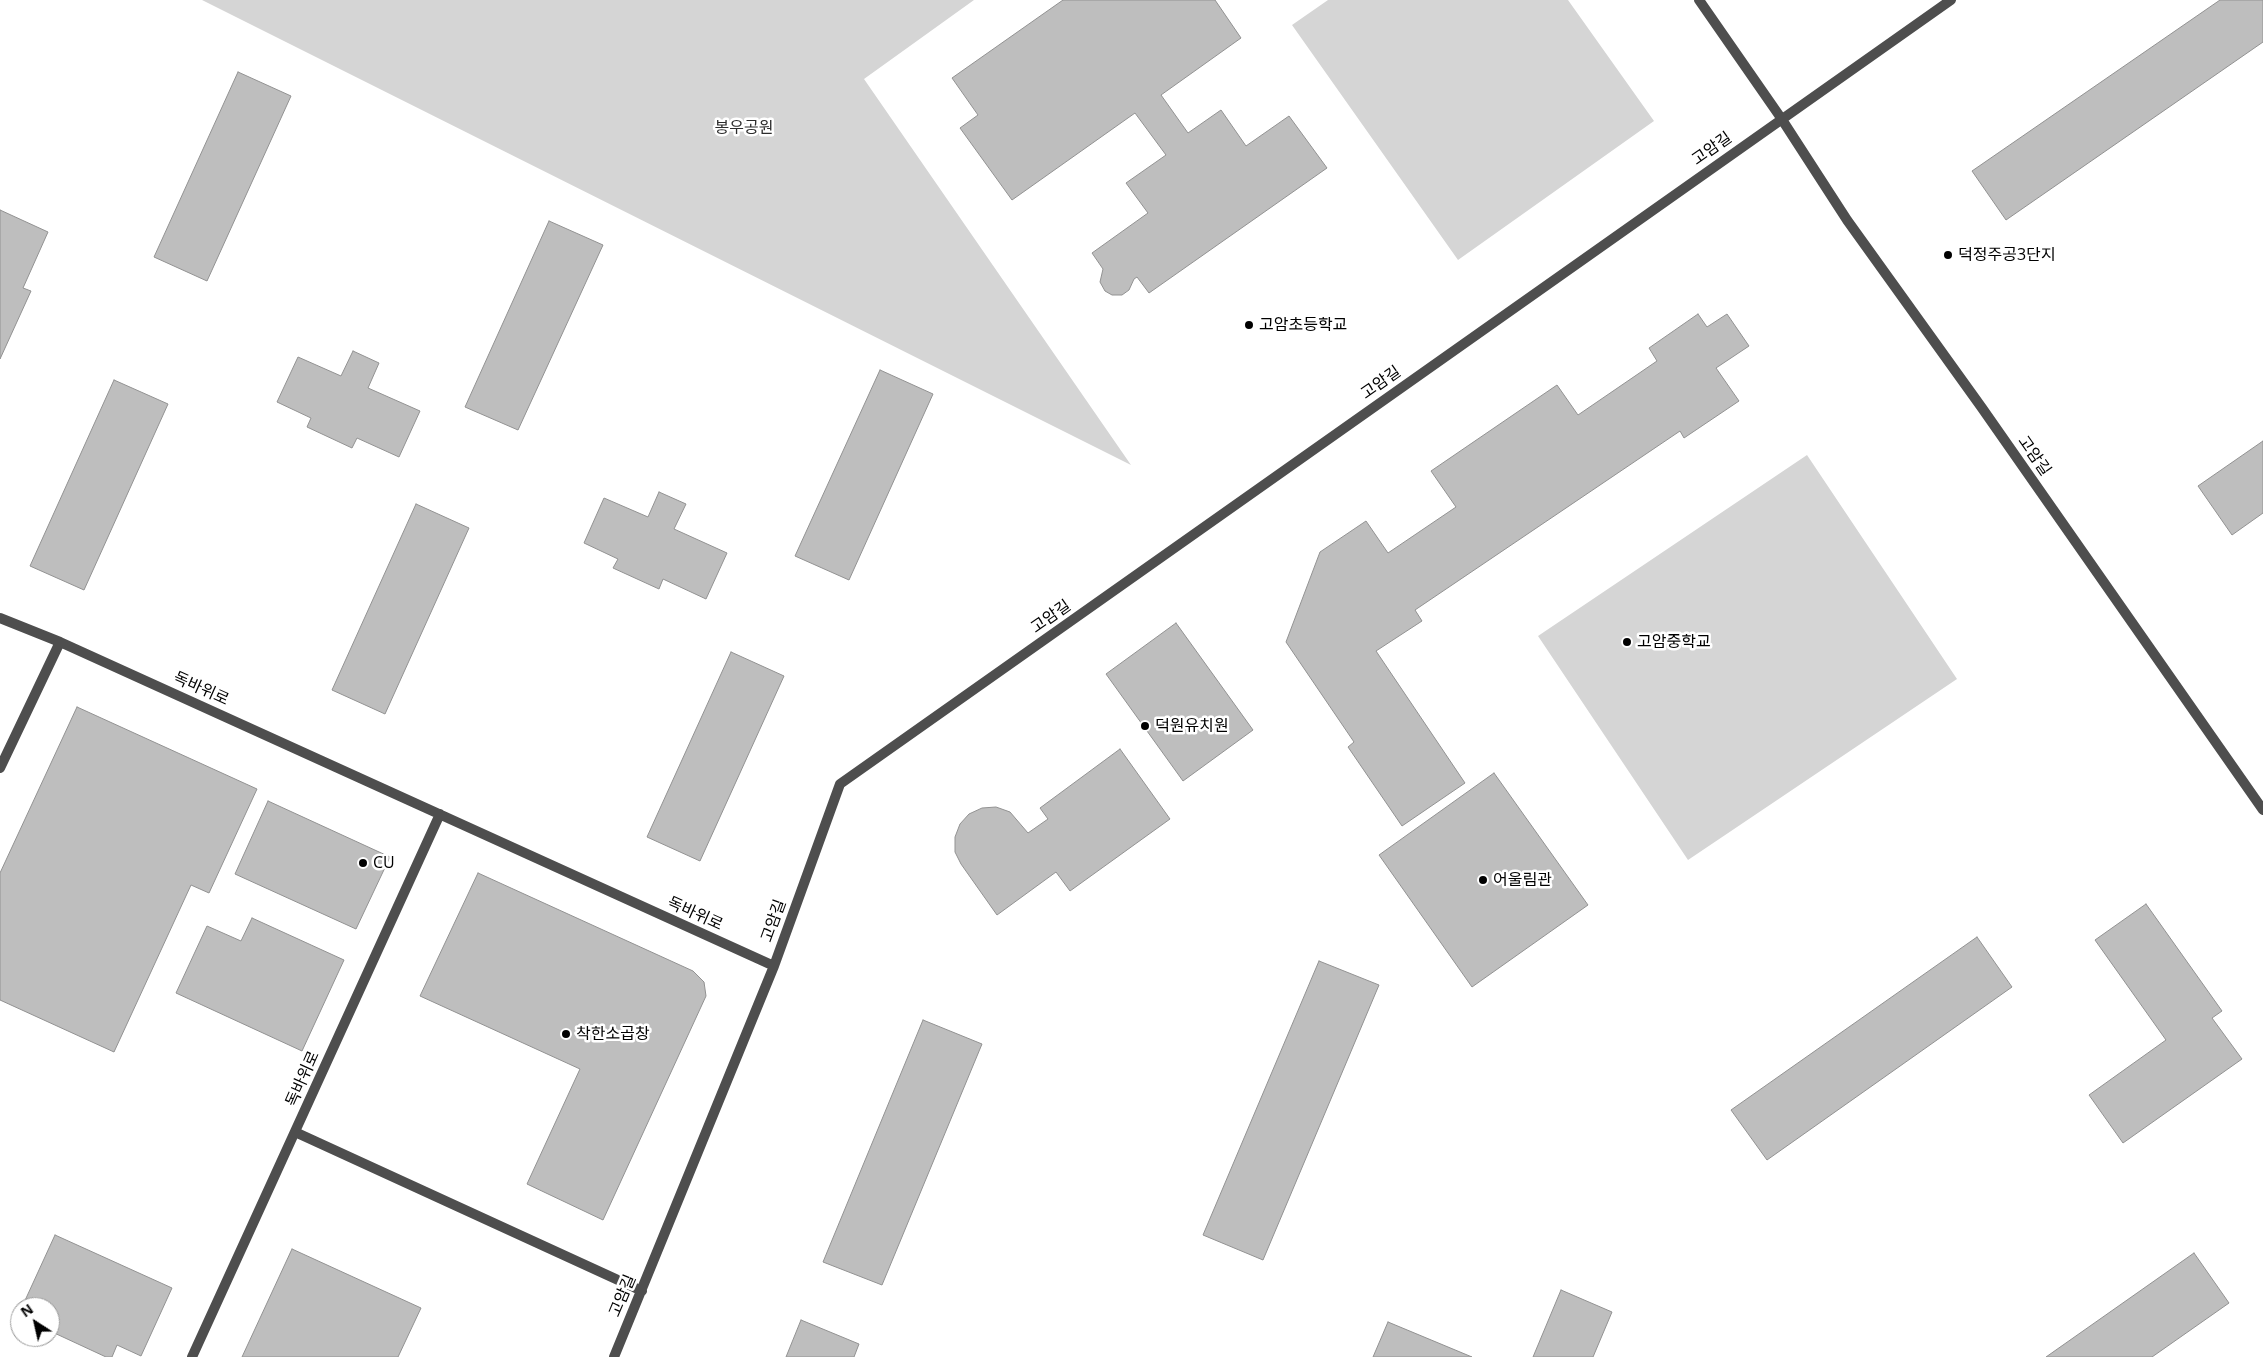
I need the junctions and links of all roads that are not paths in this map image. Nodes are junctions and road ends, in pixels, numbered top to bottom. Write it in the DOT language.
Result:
graph roads {
  1 [pos="1699,0"];
  2 [pos="1951,0"];
  3 [pos="1781,118"];
  4 [pos="0,618"];
  5 [pos="60,642"];
  6 [pos="0,768"];
  7 [pos="2263,810"];
  8 [pos="440,814"];
  9 [pos="774,966"];
  10 [pos="295,1132"];
  11 [pos="642,1291"];
  12 [pos="192,1357"];
  13 [pos="614,1357"];
  1 -- 3 [label="street, 고암길"];
  2 -- 3 [label="street, 고암길"];
  3 -- 7 [label="street, 고암길"];
  3 -- 9 [label="street, 고암길"];
  4 -- 5 [label="street, 독바위로"];
  5 -- 6 [label="street"];
  5 -- 8 [label="street, 독바위로"];
  8 -- 9 [label="street, 독바위로"];
  8 -- 10 [label="street, 독바위로"];
  9 -- 11 [label="street, 고암길"];
  10 -- 11 [label="street"];
  10 -- 12 [label="street, 독바위로"];
  11 -- 13 [label="street, 고암길"];
}
